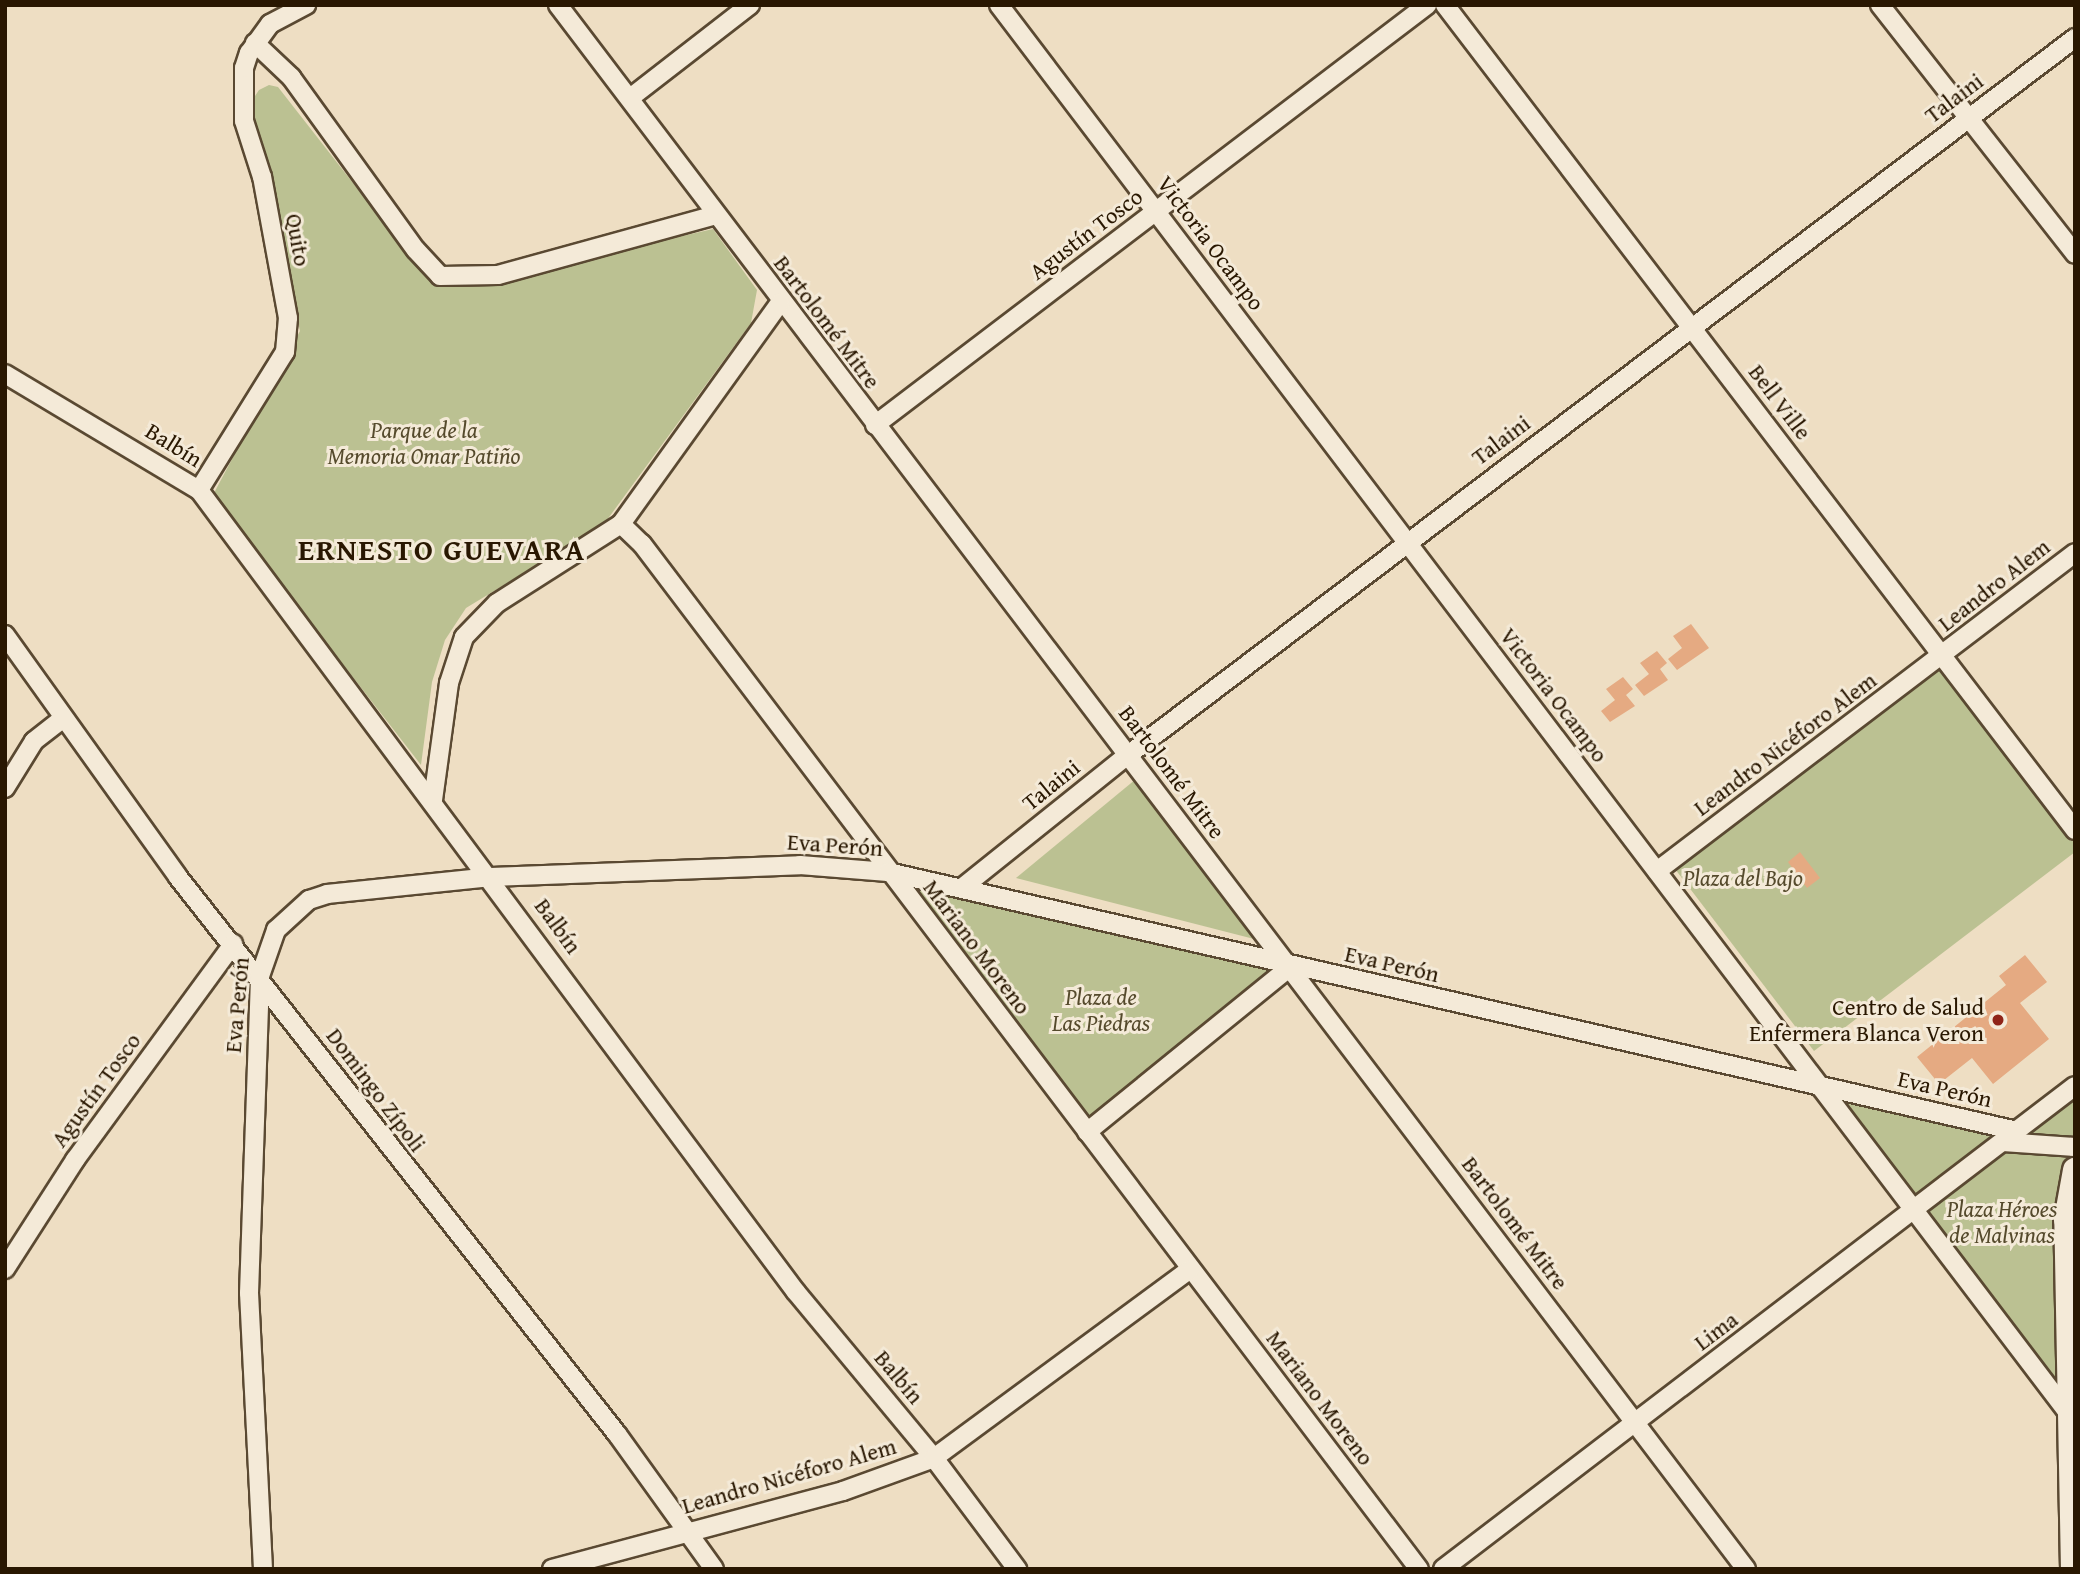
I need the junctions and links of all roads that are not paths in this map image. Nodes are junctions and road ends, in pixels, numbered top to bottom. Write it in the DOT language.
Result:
graph roads {
  1 [pos="306,5"];
  2 [pos="558,5"];
  3 [pos="750,5"];
  4 [pos="999,5"];
  5 [pos="1427,5"];
  6 [pos="1445,5"];
  7 [pos="1880,5"];
  8 [pos="2075,38"];
  9 [pos="255,43"];
  10 [pos="630,98"];
  11 [pos="1967,119"];
  12 [pos="1156,211"];
  13 [pos="716,215"];
  14 [pos="2075,254"];
  15 [pos="780,303"];
  16 [pos="1691,326"];
  17 [pos="5,374"];
  18 [pos="875,425"];
  19 [pos="199,490"];
  20 [pos="621,524"];
  21 [pos="1407,543"];
  22 [pos="2075,553"];
  23 [pos="5,635"];
  24 [pos="1942,655"];
  25 [pos="62,719"];
  26 [pos="1128,755"];
  27 [pos="5,788"];
  28 [pos="433,800"];
  29 [pos="2075,830"];
  30 [pos="888,872"];
  31 [pos="1657,872"];
  32 [pos="491,877"];
  33 [pos="962,887"];
  34 [pos="233,944"];
  35 [pos="1290,967"];
  36 [pos="260,976"];
  37 [pos="1816,1085"];
  38 [pos="2075,1086"];
  39 [pos="1087,1132"];
  40 [pos="2010,1137"];
  41 [pos="2075,1147"];
  42 [pos="2075,1170"];
  43 [pos="1914,1211"];
  44 [pos="5,1269"];
  45 [pos="1190,1269"];
  46 [pos="2069,1414"];
  47 [pos="1636,1423"];
  48 [pos="934,1458"];
  49 [pos="690,1531"];
  50 [pos="2074,1556"];
  51 [pos="263,1569"];
  52 [pos="552,1569"];
  53 [pos="714,1569"];
  54 [pos="1017,1569"];
  55 [pos="1419,1569"];
  56 [pos="1443,1569"];
  57 [pos="1746,1569"];
  1 -- 9 [label="street, Quito"];
  2 -- 10 [label="street, Bartolomé Mitre"];
  3 -- 10 [label="street"];
  4 -- 12 [label="street, Victoria Ocampo"];
  5 -- 12 [label="street, Agustín Tosco"];
  6 -- 16 [label="street, Bell Ville"];
  7 -- 11 [label="street"];
  8 -- 11 [label="street, Talaini"];
  9 -- 13 [label="street"];
  9 -- 19 [label="street, Quito"];
  10 -- 13 [label="street, Bartolomé Mitre"];
  11 -- 14 [label="street"];
  11 -- 16 [label="street, Talaini"];
  12 -- 18 [label="street, Agustín Tosco"];
  12 -- 21 [label="street, Victoria Ocampo"];
  13 -- 15 [label="street, Bartolomé Mitre"];
  15 -- 18 [label="street, Bartolomé Mitre"];
  15 -- 20 [label="street"];
  16 -- 21 [label="street, Talaini"];
  16 -- 24 [label="street, Bell Ville"];
  17 -- 19 [label="street, Balbín"];
  18 -- 26 [label="street, Bartolomé Mitre"];
  19 -- 28 [label="street, Balbín"];
  20 -- 28 [label="street"];
  20 -- 30 [label="street, Mariano Moreno"];
  21 -- 26 [label="street, Talaini"];
  21 -- 31 [label="street, Victoria Ocampo"];
  22 -- 24 [label="street, Leandro Alem"];
  23 -- 25 [label="street, Domingo Zípoli"];
  24 -- 29 [label="street, Bell Ville"];
  24 -- 31 [label="street, Leandro Nicéforo Alem"];
  25 -- 27 [label="street"];
  25 -- 34 [label="street, Domingo Zípoli"];
  26 -- 33 [label="street, Talaini"];
  26 -- 35 [label="street, Bartolomé Mitre"];
  28 -- 32 [label="street, Balbín"];
  30 -- 32 [label="street, Eva Perón"];
  30 -- 33 [label="street, Eva Perón"];
  30 -- 39 [label="street, Mariano Moreno"];
  31 -- 37 [label="street, Victoria Ocampo"];
  32 -- 36 [label="street, Eva Perón"];
  32 -- 48 [label="street, Balbín"];
  33 -- 35 [label="street, Eva Perón"];
  34 -- 36 [label="street, Domingo Zípoli"];
  34 -- 44 [label="street, Agustín Tosco"];
  35 -- 37 [label="street, Eva Perón"];
  35 -- 39 [label="street"];
  35 -- 47 [label="street, Bartolomé Mitre"];
  36 -- 49 [label="street, Domingo Zípoli"];
  36 -- 51 [label="street, Eva Perón"];
  37 -- 40 [label="street, Eva Perón"];
  37 -- 43 [label="street, Victoria Ocampo"];
  38 -- 40 [label="street, Lima"];
  39 -- 45 [label="street, Mariano Moreno"];
  40 -- 41 [label="street, Eva Perón"];
  40 -- 43 [label="street, Lima"];
  42 -- 46 [label="main road"];
  43 -- 46 [label="street, Victoria Ocampo"];
  43 -- 47 [label="street, Lima"];
  45 -- 48 [label="street, Leandro Nicéforo Alem"];
  45 -- 55 [label="street, Mariano Moreno"];
  46 -- 50 [label="main road"];
  47 -- 56 [label="street, Lima"];
  47 -- 57 [label="street, Bartolomé Mitre"];
  48 -- 49 [label="street, Leandro Nicéforo Alem"];
  48 -- 54 [label="street, Balbín"];
  49 -- 52 [label="street, Leandro Nicéforo Alem"];
  49 -- 53 [label="street, Domingo Zípoli"];
}
